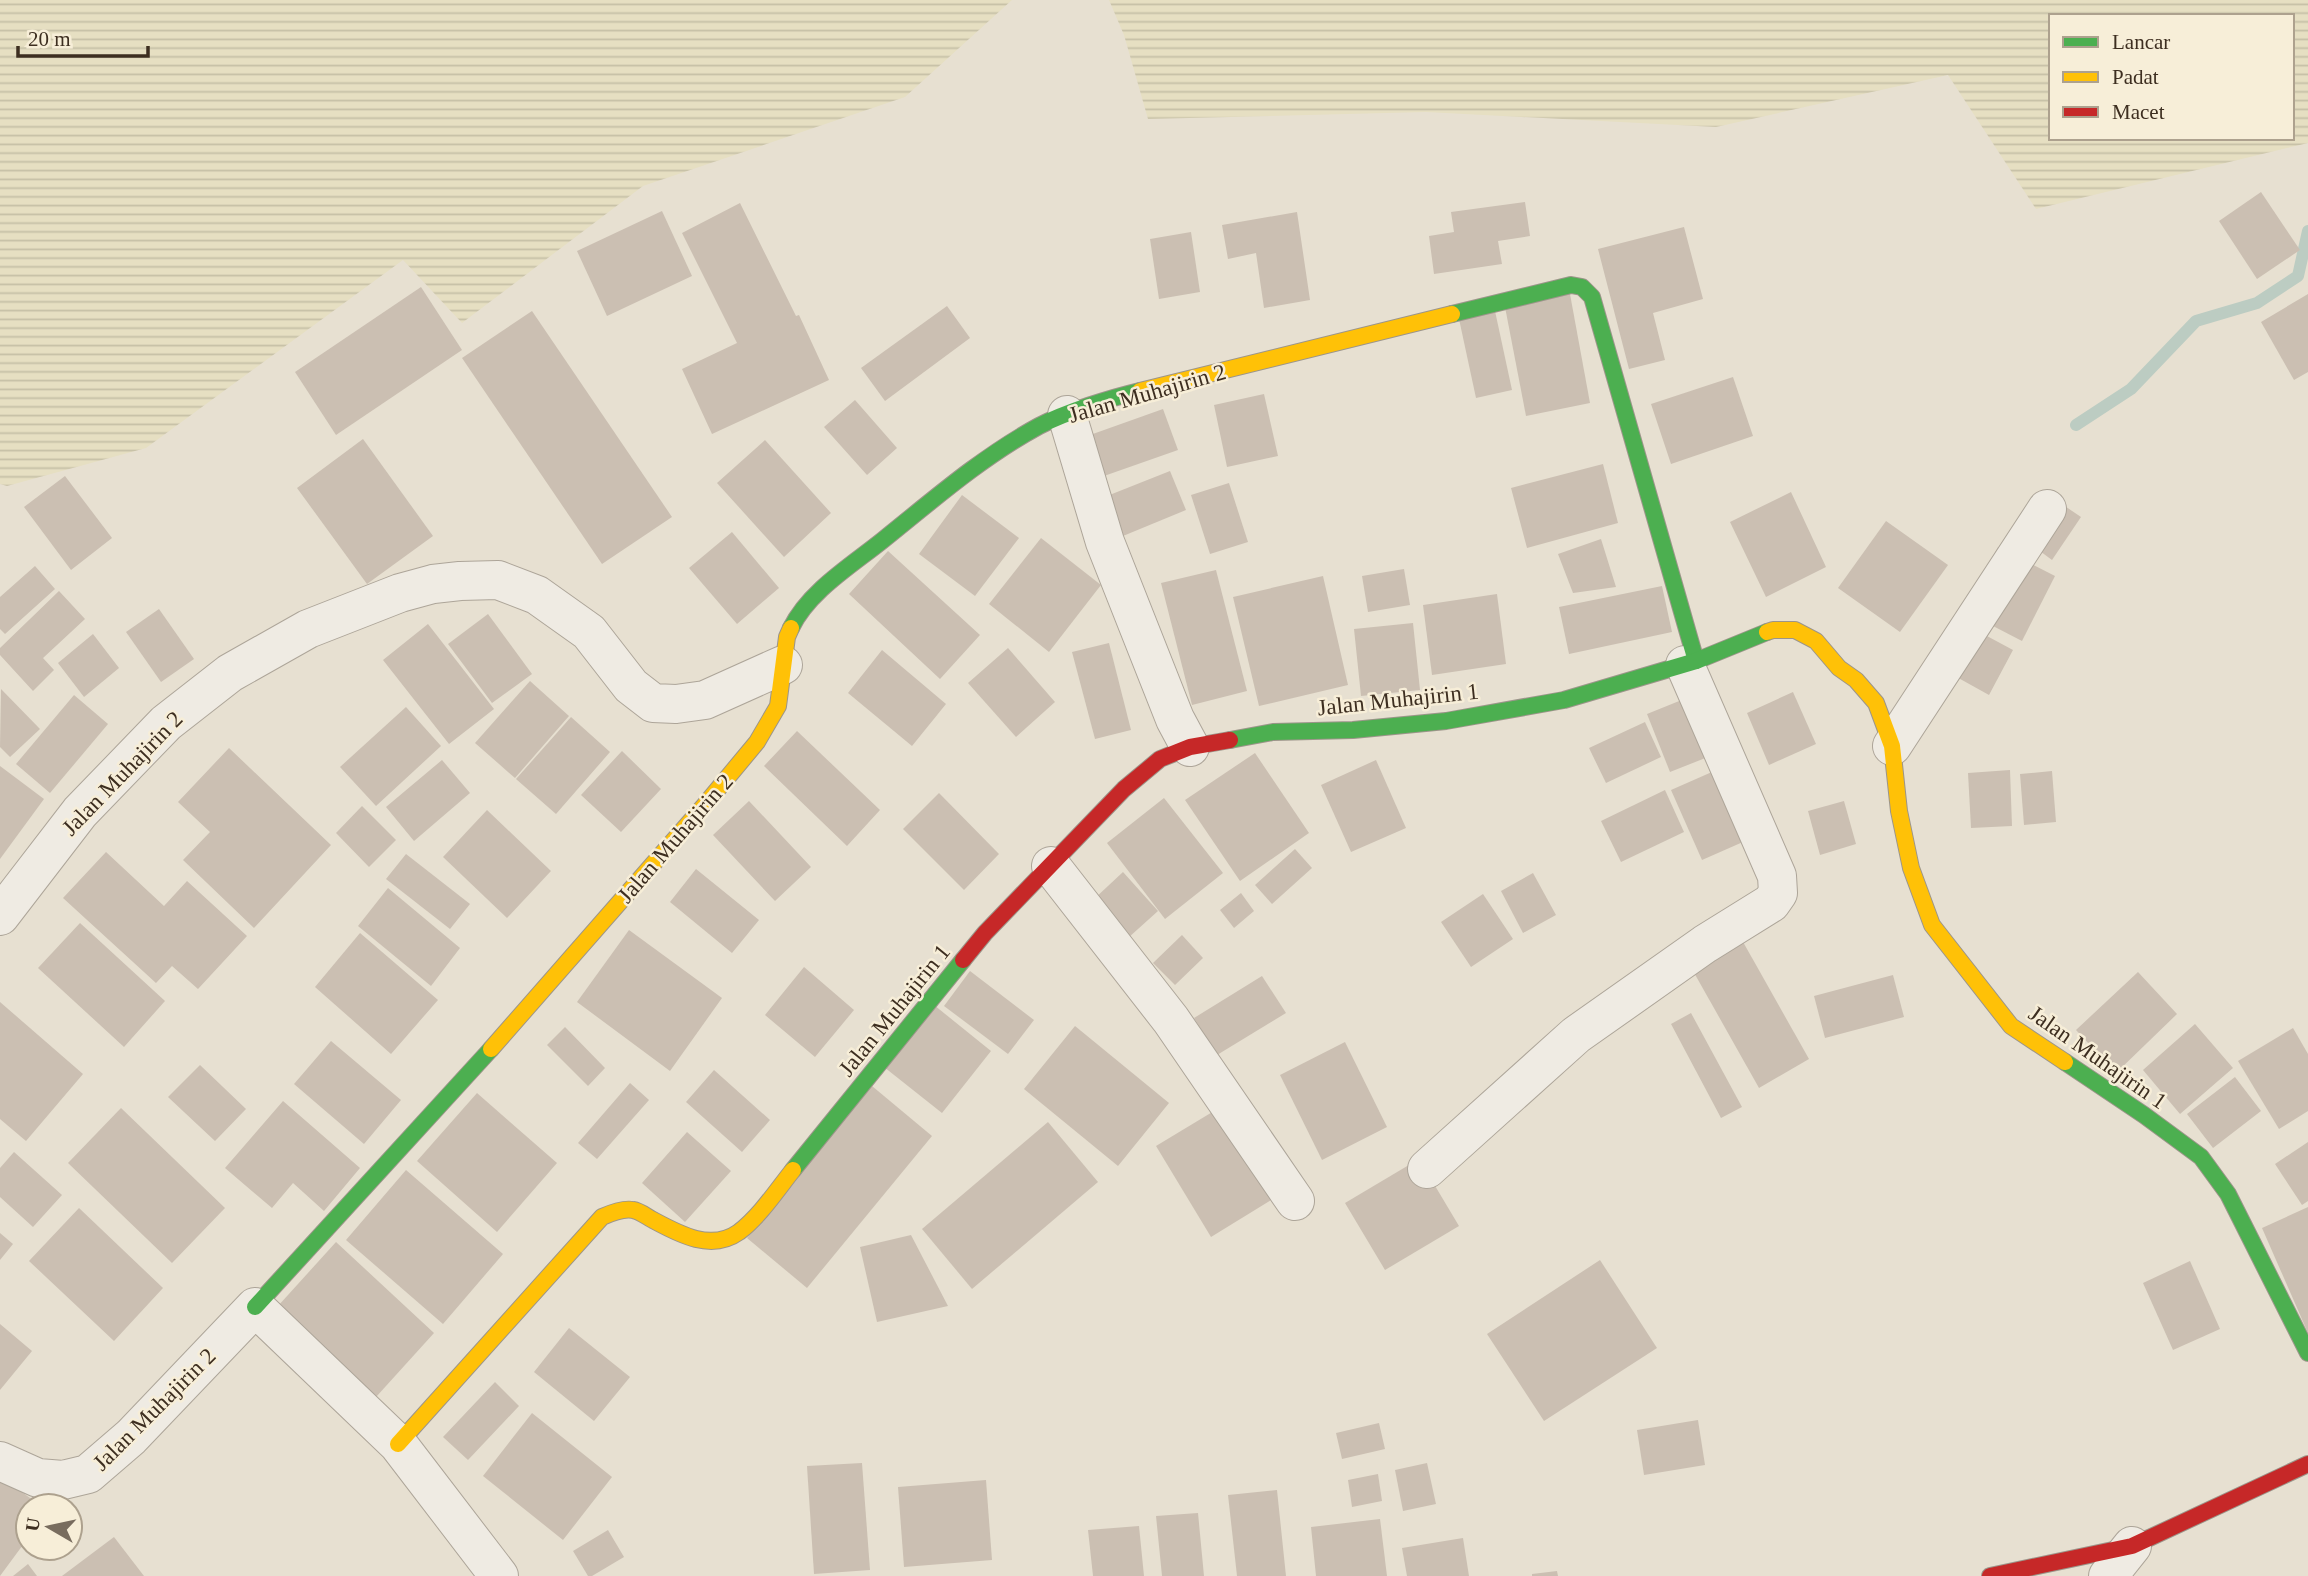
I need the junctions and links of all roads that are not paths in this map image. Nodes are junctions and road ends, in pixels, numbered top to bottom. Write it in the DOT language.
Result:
graph roads {
  1 [pos="1067,415"];
  2 [pos="2048,509"];
  3 [pos="1690,663"];
  4 [pos="783,665"];
  5 [pos="1892,746"];
  6 [pos="1190,747"];
  7 [pos="1051,866"];
  8 [pos="6,895"];
  9 [pos="1427,1169"];
  10 [pos="1295,1201"];
  11 [pos="255,1307"];
  12 [pos="2308,1353"];
  13 [pos="398,1444"];
  14 [pos="0,1461"];
  15 [pos="2308,1464"];
  16 [pos="2132,1546"];
  17 [pos="499,1576"];
  18 [pos="1990,1576"];
  19 [pos="2108,1576"];
  1 -- 3 [label="main road, Jalan Muhajirin 2"];
  1 -- 4 [label="main road, Jalan Muhajirin 2"];
  1 -- 6 [label="street"];
  2 -- 5 [label="street"];
  3 -- 5 [label="main road, Jalan Muhajirin 1"];
  3 -- 6 [label="main road, Jalan Muhajirin 1"];
  3 -- 9 [label="street"];
  4 -- 8 [label="street, Jalan Muhajirin 2"];
  4 -- 11 [label="main road, Jalan Muhajirin 2"];
  5 -- 12 [label="main road, Jalan Muhajirin 1"];
  6 -- 7 [label="main road, Jalan Muhajirin 1"];
  7 -- 10 [label="street"];
  7 -- 13 [label="main road, Jalan Muhajirin 1"];
  11 -- 13 [label="street"];
  11 -- 14 [label="street, Jalan Muhajirin 2"];
  13 -- 17 [label="street"];
  15 -- 16 [label="main road"];
  16 -- 18 [label="main road"];
  16 -- 19 [label="street"];
}
